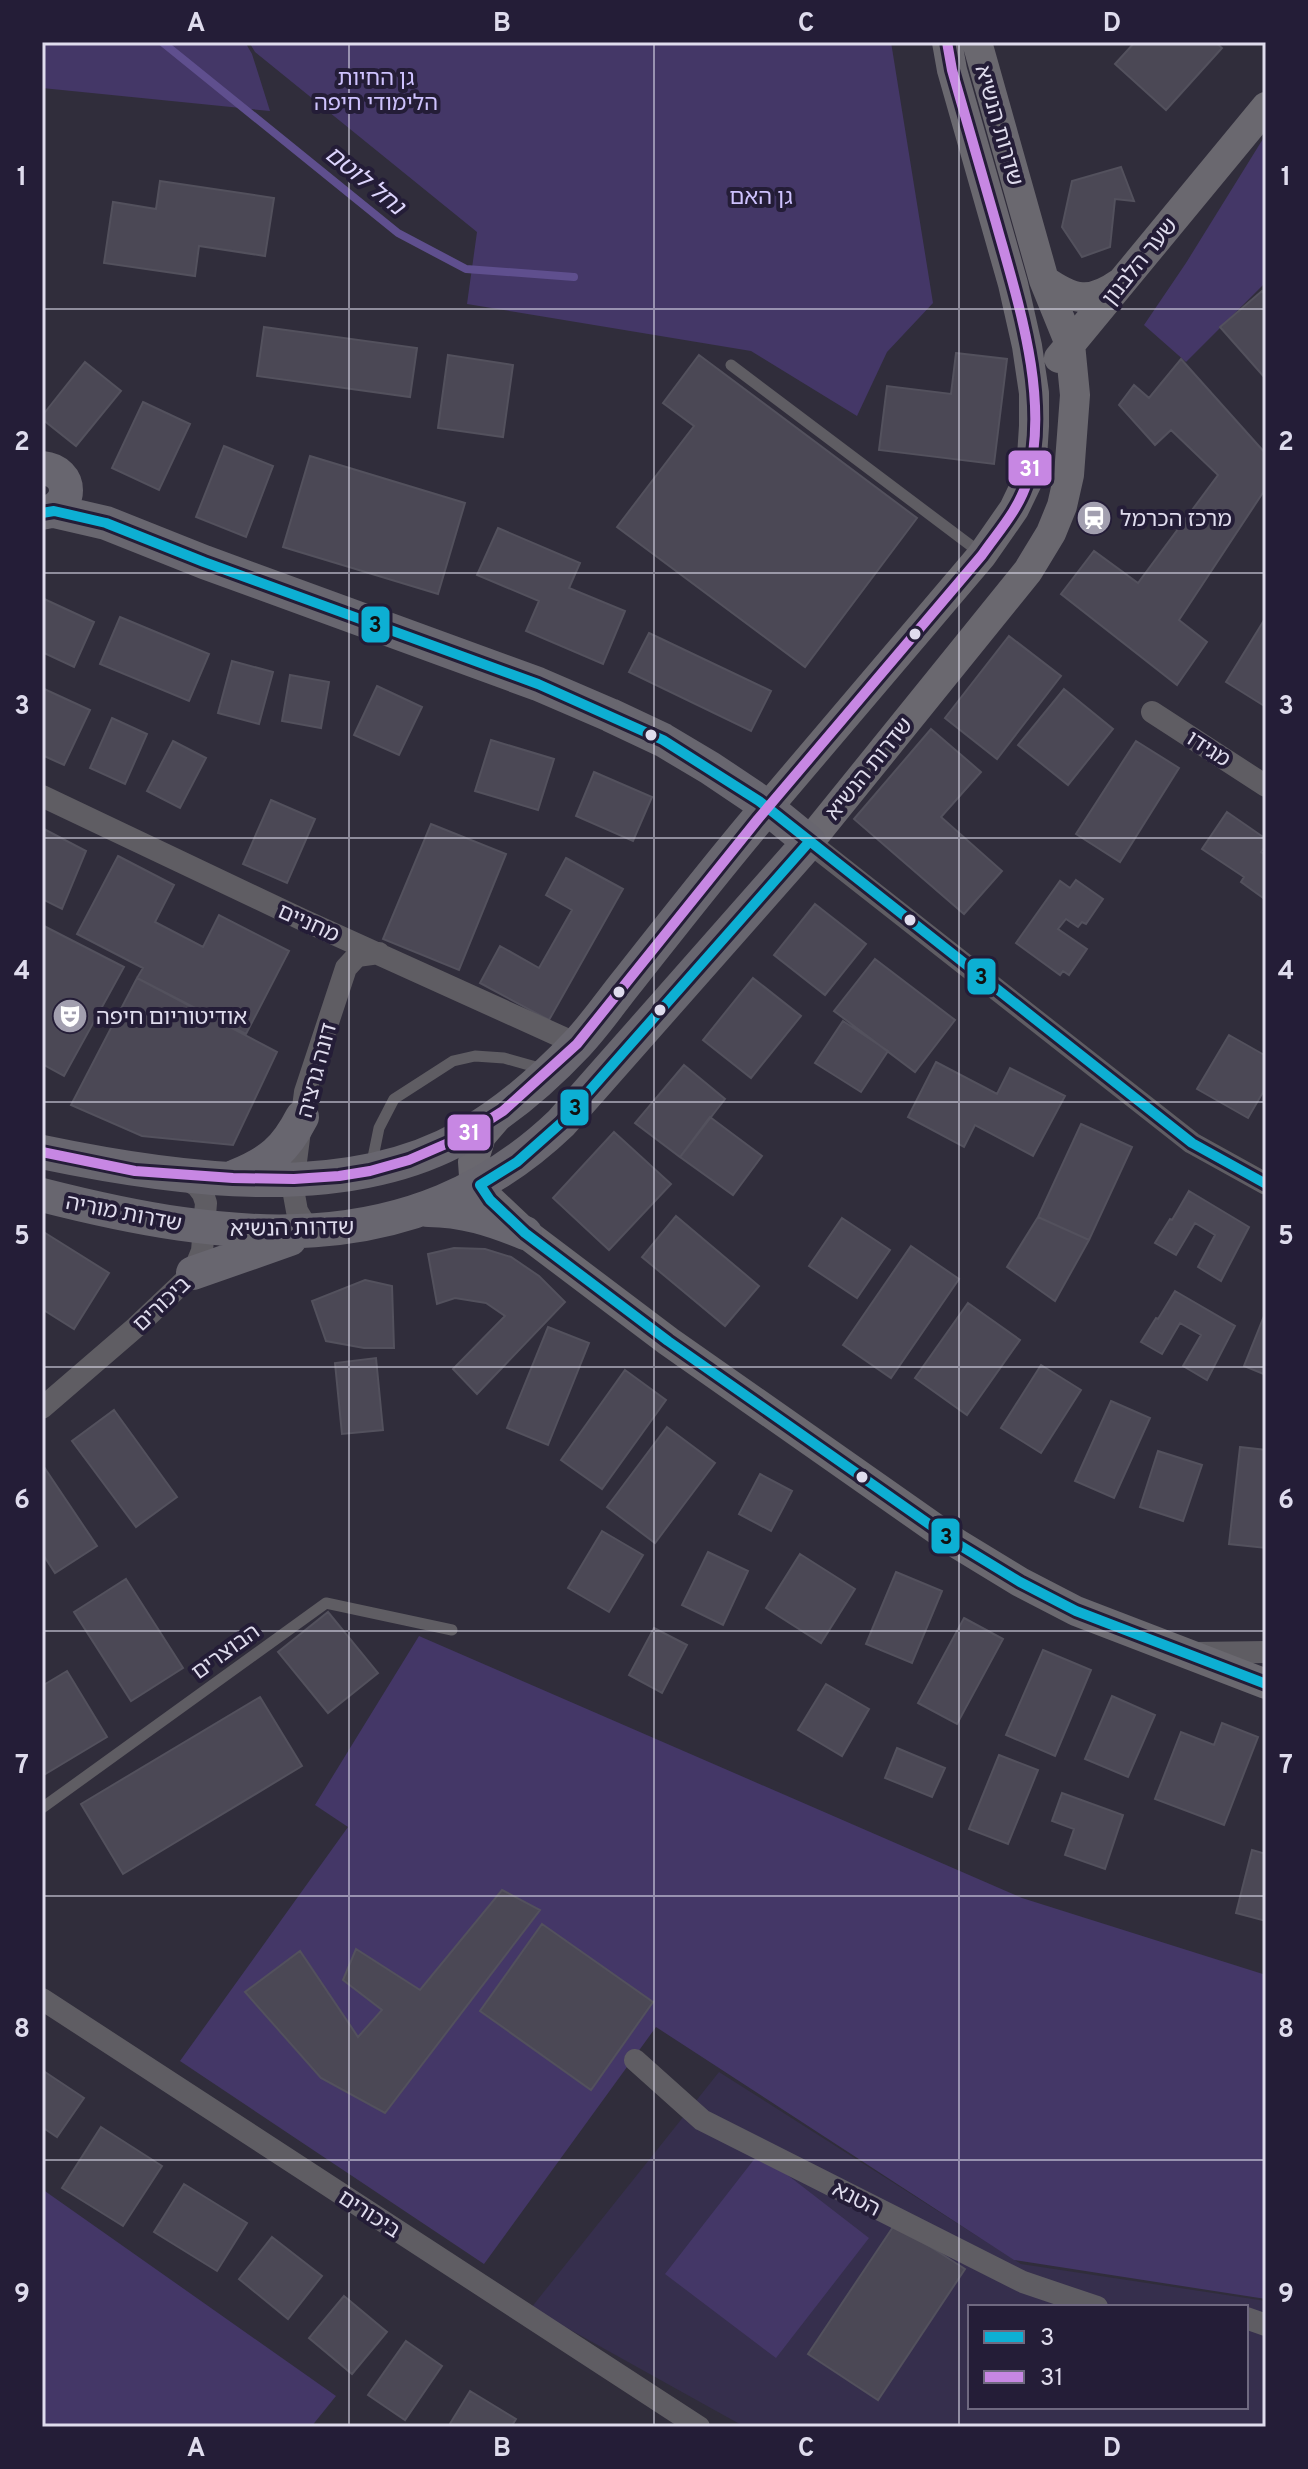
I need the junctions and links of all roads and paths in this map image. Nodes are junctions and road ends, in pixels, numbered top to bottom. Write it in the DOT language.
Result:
graph roads {
  1 [pos="947,42"];
  2 [pos="977,42"];
  3 [pos="1266,107"];
  4 [pos="1044,280"];
  5 [pos="1122,282"];
  6 [pos="1070,344"];
  7 [pos="731,365"];
  8 [pos="1034,426"];
  9 [pos="48,485"];
  10 [pos="982,555"];
  11 [pos="1152,712"];
  12 [pos="710,768"];
  13 [pos="1266,786"];
  14 [pos="42,796"];
  15 [pos="767,808"];
  16 [pos="738,842"];
  17 [pos="809,842"];
  18 [pos="301,919"];
  19 [pos="379,953"];
  20 [pos="341,980"];
  21 [pos="577,1044"];
  22 [pos="548,1071"];
  23 [pos="503,1111"];
  24 [pos="302,1117"];
  25 [pos="42,1152"];
  26 [pos="370,1171"];
  27 [pos="178,1174"];
  28 [pos="233,1178"];
  29 [pos="294,1179"];
  30 [pos="1266,1184"];
  31 [pos="480,1185"];
  32 [pos="42,1195"];
  33 [pos="424,1210"];
  34 [pos="206,1228"];
  35 [pos="315,1231"];
  36 [pos="525,1233"];
  37 [pos="193,1273"];
  38 [pos="42,1408"];
  39 [pos="452,1630"];
  40 [pos="1266,1652"];
  41 [pos="1185,1653"];
  42 [pos="1266,1684"];
  43 [pos="42,1808"];
  44 [pos="42,1999"];
  45 [pos="635,2060"];
  46 [pos="1091,2305"];
  47 [pos="699,2427"];
  1 -- 8 [label="street, שדרות הנשיא"];
  2 -- 4 [label="street, שדרות הנשיא"];
  3 -- 5 [label="street, שער הלבנון"];
  4 -- 5 [label="street"];
  4 -- 6 [label="street, שדרות הנשיא"];
  5 -- 6 [label="street, שער הלבנון"];
  6 -- 8 [label="street, שער הלבנון"];
  6 -- 17 [label="street, שדרות הנשיא"];
  7 -- 10 [label="lane"];
  8 -- 10 [label="street, שדרות הנשיא"];
  9 -- 12 [label="main road"];
  10 -- 15 [label="street, שדרות הנשיא"];
  11 -- 13 [label="street, מגידו"];
  12 -- 15 [label="main road"];
  12 -- 16 [label="main road"];
  14 -- 18 [label="street, מחניים"];
  15 -- 16 [label="main road, שדרות הנשיא"];
  15 -- 17 [label="main road"];
  16 -- 21 [label="main road, שדרות הנשיא"];
  17 -- 30 [label="street"];
  17 -- 31 [label="main road, שדרות הנשיא"];
  18 -- 19 [label="street, מחניים"];
  18 -- 20 [label="street"];
  19 -- 20 [label="street"];
  19 -- 21 [label="street, מחניים"];
  20 -- 24 [label="street, דונה גרציה"];
  21 -- 22 [label="main road, שדרות הנשיא"];
  22 -- 23 [label="main road, שדרות הנשיא"];
  22 -- 26 [label="lane"];
  23 -- 26 [label="main road, שדרות הנשיא"];
  23 -- 31 [label="street"];
  24 -- 28 [label="main road"];
  24 -- 29 [label="street, דונה גרציה"];
  25 -- 27 [label="main road, שדרות מוריה"];
  26 -- 29 [label="main road, שדרות הנשיא"];
  27 -- 28 [label="main road, שדרות מוריה"];
  27 -- 34 [label="street, ביכורים"];
  28 -- 29 [label="main road, שדרות מוריה"];
  29 -- 35 [label="street, דונה גרציה"];
  31 -- 33 [label="main road, שדרות הנשיא"];
  31 -- 36 [label="street"];
  32 -- 34 [label="main road, שדרות מוריה"];
  33 -- 35 [label="main road, שדרות הנשיא"];
  33 -- 36 [label="main road"];
  34 -- 35 [label="main road, שדרות הנשיא"];
  34 -- 37 [label="street, ביכורים"];
  35 -- 37 [label="main road"];
  36 -- 41 [label="street"];
  37 -- 38 [label="street, ביכורים"];
  39 -- 43 [label="lane, הבוצרים"];
  40 -- 41 [label="street"];
  41 -- 42 [label="street"];
  44 -- 47 [label="street, ביכורים"];
  45 -- 46 [label="street, הטנא"];
}
